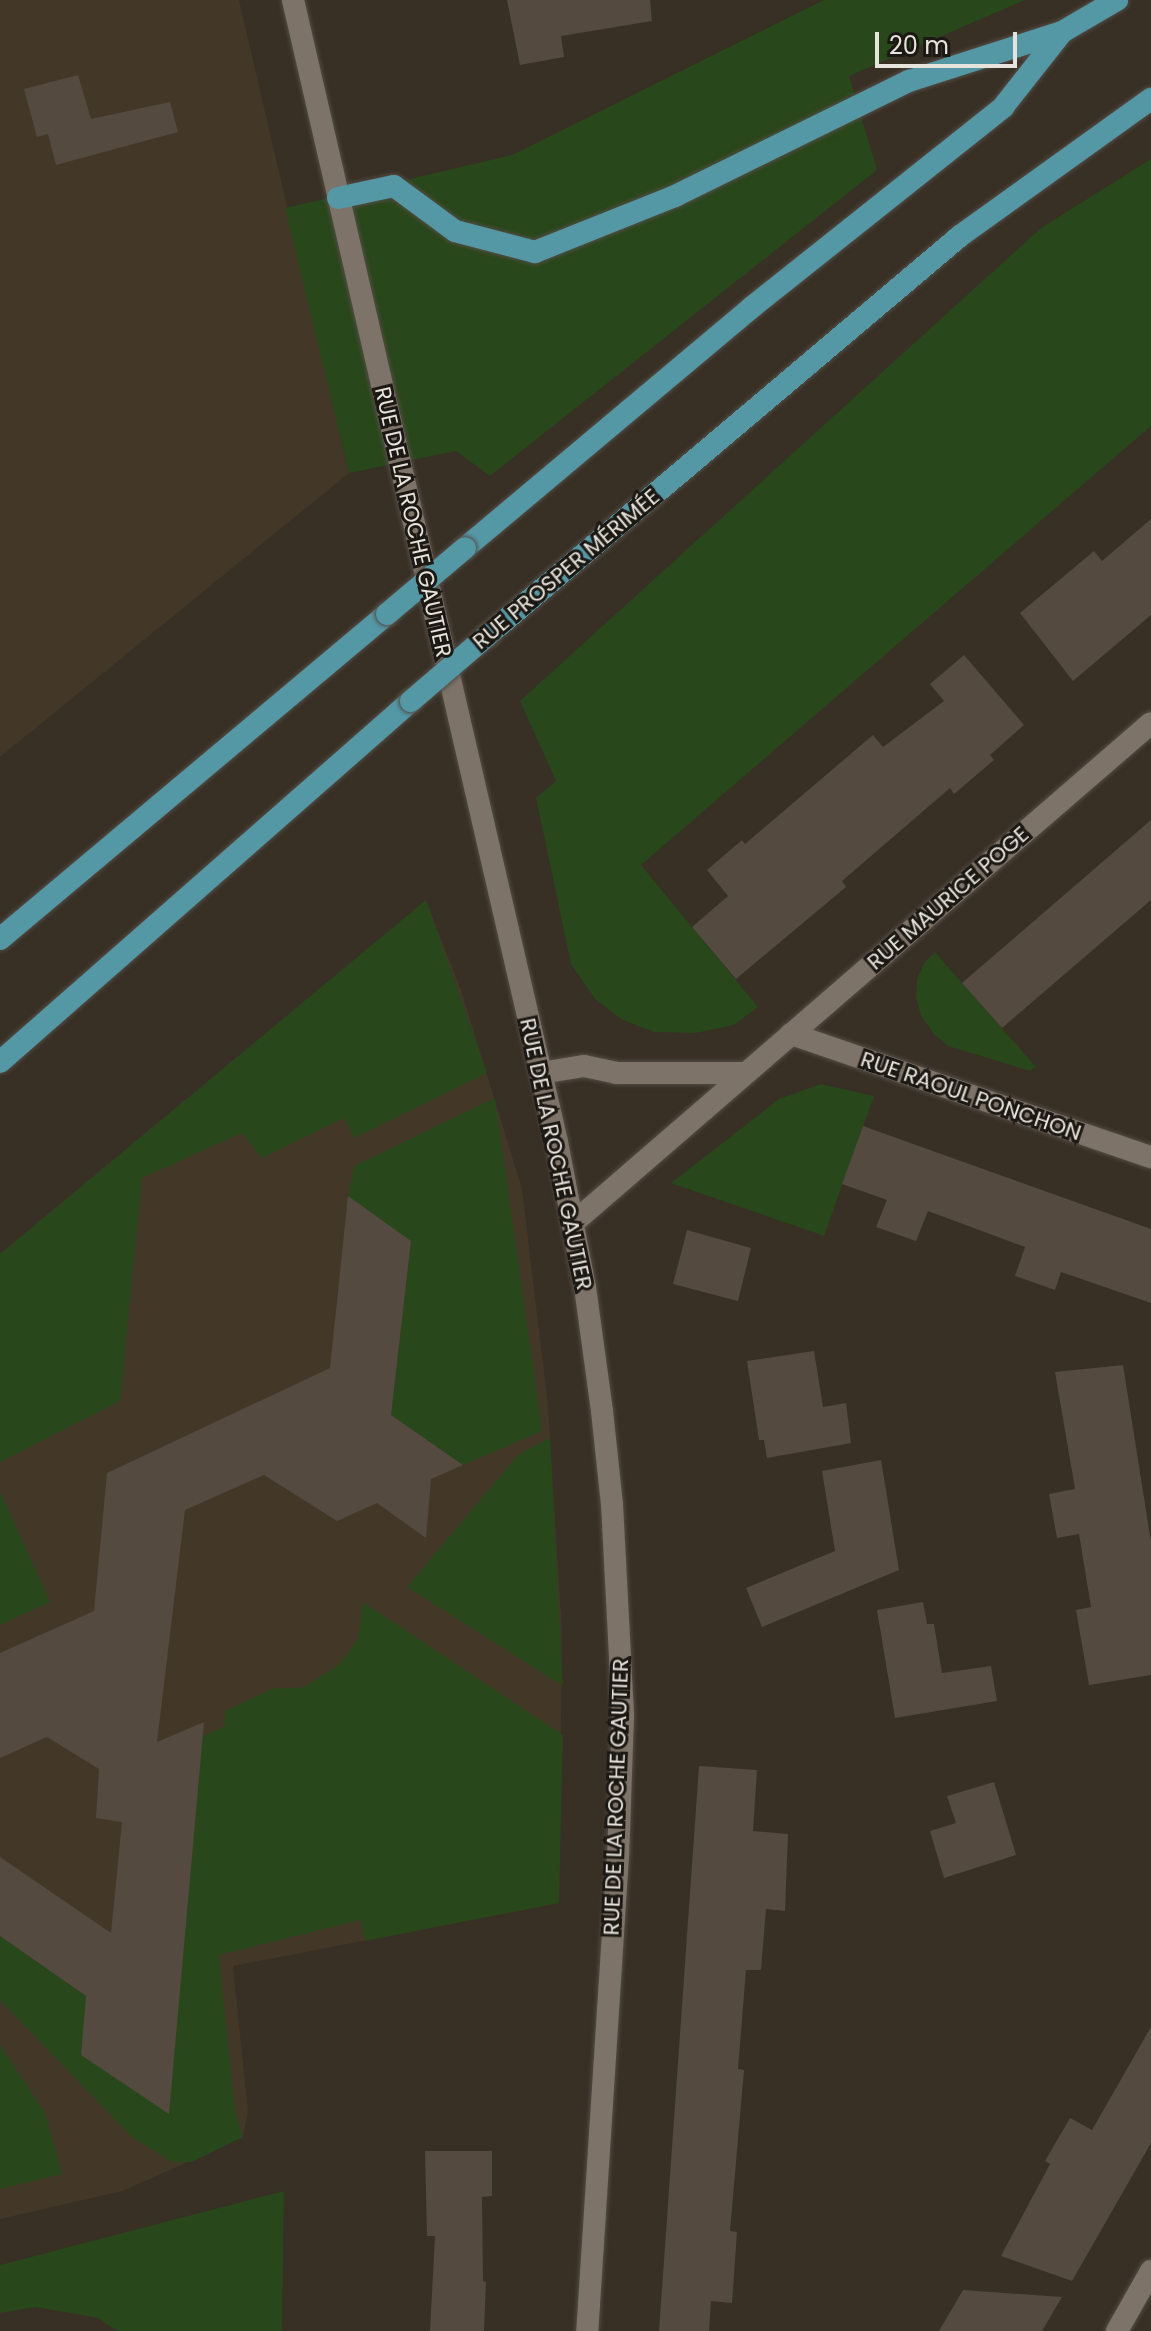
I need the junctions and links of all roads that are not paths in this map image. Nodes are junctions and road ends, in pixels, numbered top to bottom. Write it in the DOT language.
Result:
graph roads {
  1 [pos="293,0"];
  2 [pos="1117,0"];
  3 [pos="1062,32"];
  4 [pos="1151,99"];
  5 [pos="338,198"];
  6 [pos="1151,723"];
  7 [pos="0,939"];
  8 [pos="791,1034"];
  9 [pos="0,1062"];
  10 [pos="541,1073"];
  11 [pos="745,1073"];
  12 [pos="1151,1157"];
  13 [pos="573,1223"];
  14 [pos="1151,2271"];
  15 [pos="587,2331"];
  16 [pos="1117,2331"];
  1 -- 5 [label="street, RUE DE LA ROCHE GAUTIER"];
  2 -- 3 [label="main road"];
  3 -- 5 [label="main road"];
  3 -- 7 [label="main road, bridge"];
  4 -- 9 [label="main road, RUE PROSPER MÉRIMÉE, bridge"];
  5 -- 10 [label="street, RUE DE LA ROCHE GAUTIER"];
  6 -- 8 [label="street, RUE MAURICE POGE"];
  8 -- 11 [label="street, RUE MAURICE POGE"];
  8 -- 12 [label="street, RUE RAOUL PONCHON"];
  10 -- 11 [label="street"];
  10 -- 13 [label="street, RUE DE LA ROCHE GAUTIER"];
  11 -- 13 [label="street, RUE MAURICE POGE"];
  13 -- 15 [label="street, RUE DE LA ROCHE GAUTIER"];
  14 -- 16 [label="street"];
}
